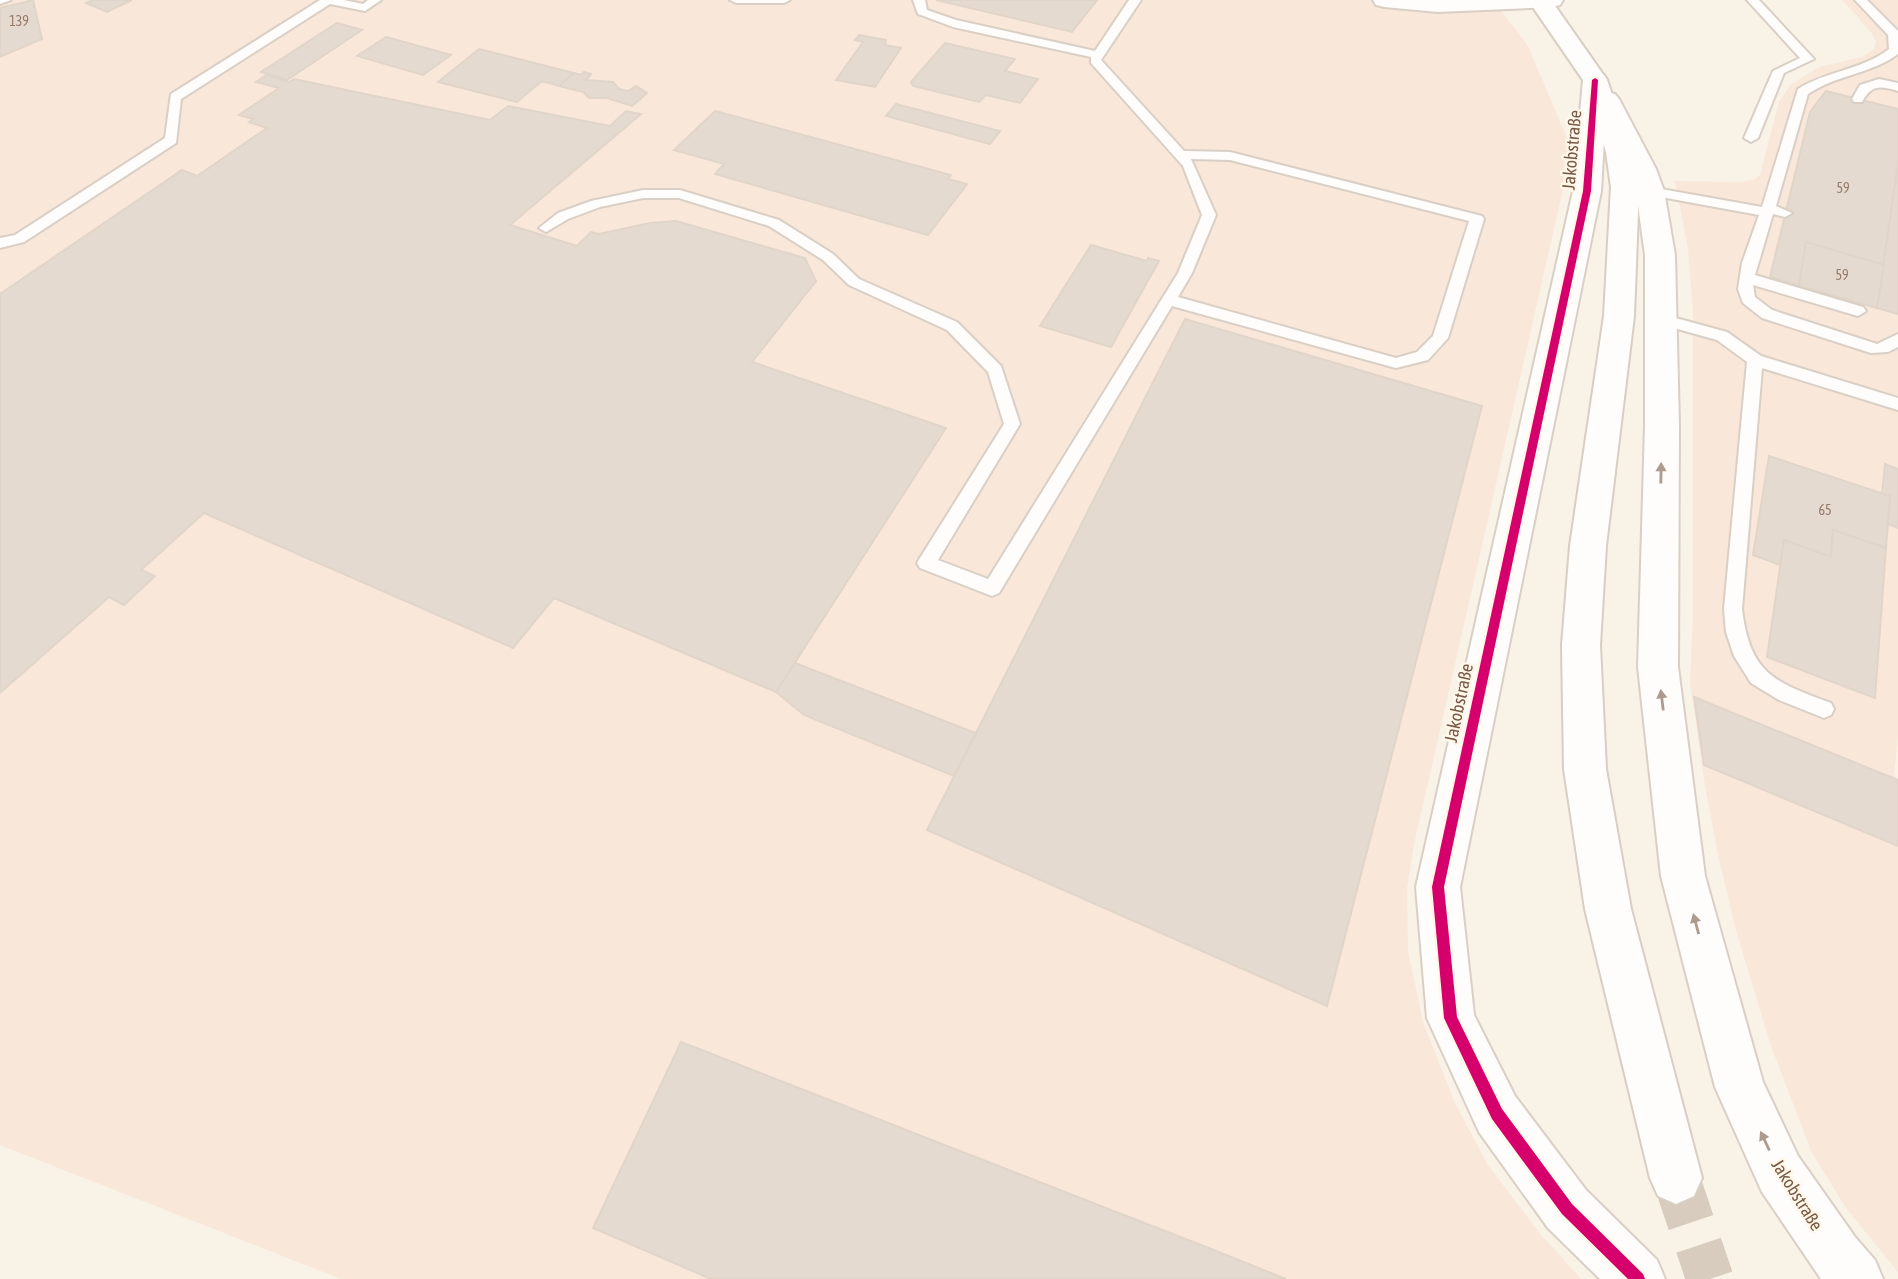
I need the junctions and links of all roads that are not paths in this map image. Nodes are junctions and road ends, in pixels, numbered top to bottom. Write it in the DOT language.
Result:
graph roads {
  1 [pos="5,0"];
  2 [pos="328,0"];
  3 [pos="375,0"];
  4 [pos="736,0"];
  5 [pos="784,0"];
  6 [pos="919,0"];
  7 [pos="1135,0"];
  8 [pos="1384,0"];
  9 [pos="1544,0"];
  10 [pos="1753,0"];
  11 [pos="1861,0"];
  12 [pos="0,1"];
  13 [pos="1896,37"];
  14 [pos="1099,55"];
  15 [pos="1595,80"];
  16 [pos="1898,87"];
  17 [pos="1858,99"];
  18 [pos="1751,138"];
  19 [pos="1179,155"];
  20 [pos="1669,194"];
  21 [pos="1767,210"];
  22 [pos="1786,213"];
  23 [pos="546,228"];
  24 [pos="0,243"];
  25 [pos="1748,278"];
  26 [pos="1169,300"];
  27 [pos="1858,311"];
  28 [pos="1661,319"];
  29 [pos="1898,339"];
  30 [pos="1755,360"];
  31 [pos="1898,404"];
  32 [pos="1824,709"];
  33 [pos="1676,1178"];
  34 [pos="1638,1279"];
  35 [pos="1856,1279"];
  1 -- 12 [label="lane"];
  2 -- 3 [label="lane"];
  2 -- 24 [label="lane"];
  4 -- 5 [label="lane"];
  6 -- 14 [label="lane"];
  7 -- 14 [label="lane"];
  8 -- 9 [label="street, Jakobstraße"];
  9 -- 15 [label="street, Jakobstraße"];
  10 -- 18 [label="lane"];
  11 -- 13 [label="lane"];
  13 -- 21 [label="lane"];
  14 -- 19 [label="lane"];
  15 -- 20 [label="street, Jakobstraße"];
  15 -- 33 [label="street"];
  15 -- 34 [label="street, Jakobstraße"];
  16 -- 17 [label="lane"];
  19 -- 26 [label="lane"];
  19 -- 26 [label="lane"];
  20 -- 21 [label="lane"];
  20 -- 28 [label="street, Jakobstraße"];
  21 -- 22 [label="lane"];
  21 -- 25 [label="lane"];
  23 -- 26 [label="lane"];
  25 -- 27 [label="lane"];
  25 -- 29 [label="lane"];
  28 -- 30 [label="lane"];
  35 -- 28 [label="street, Jakobstraße, one-way"];
  30 -- 31 [label="lane"];
  30 -- 32 [label="lane"];
}
